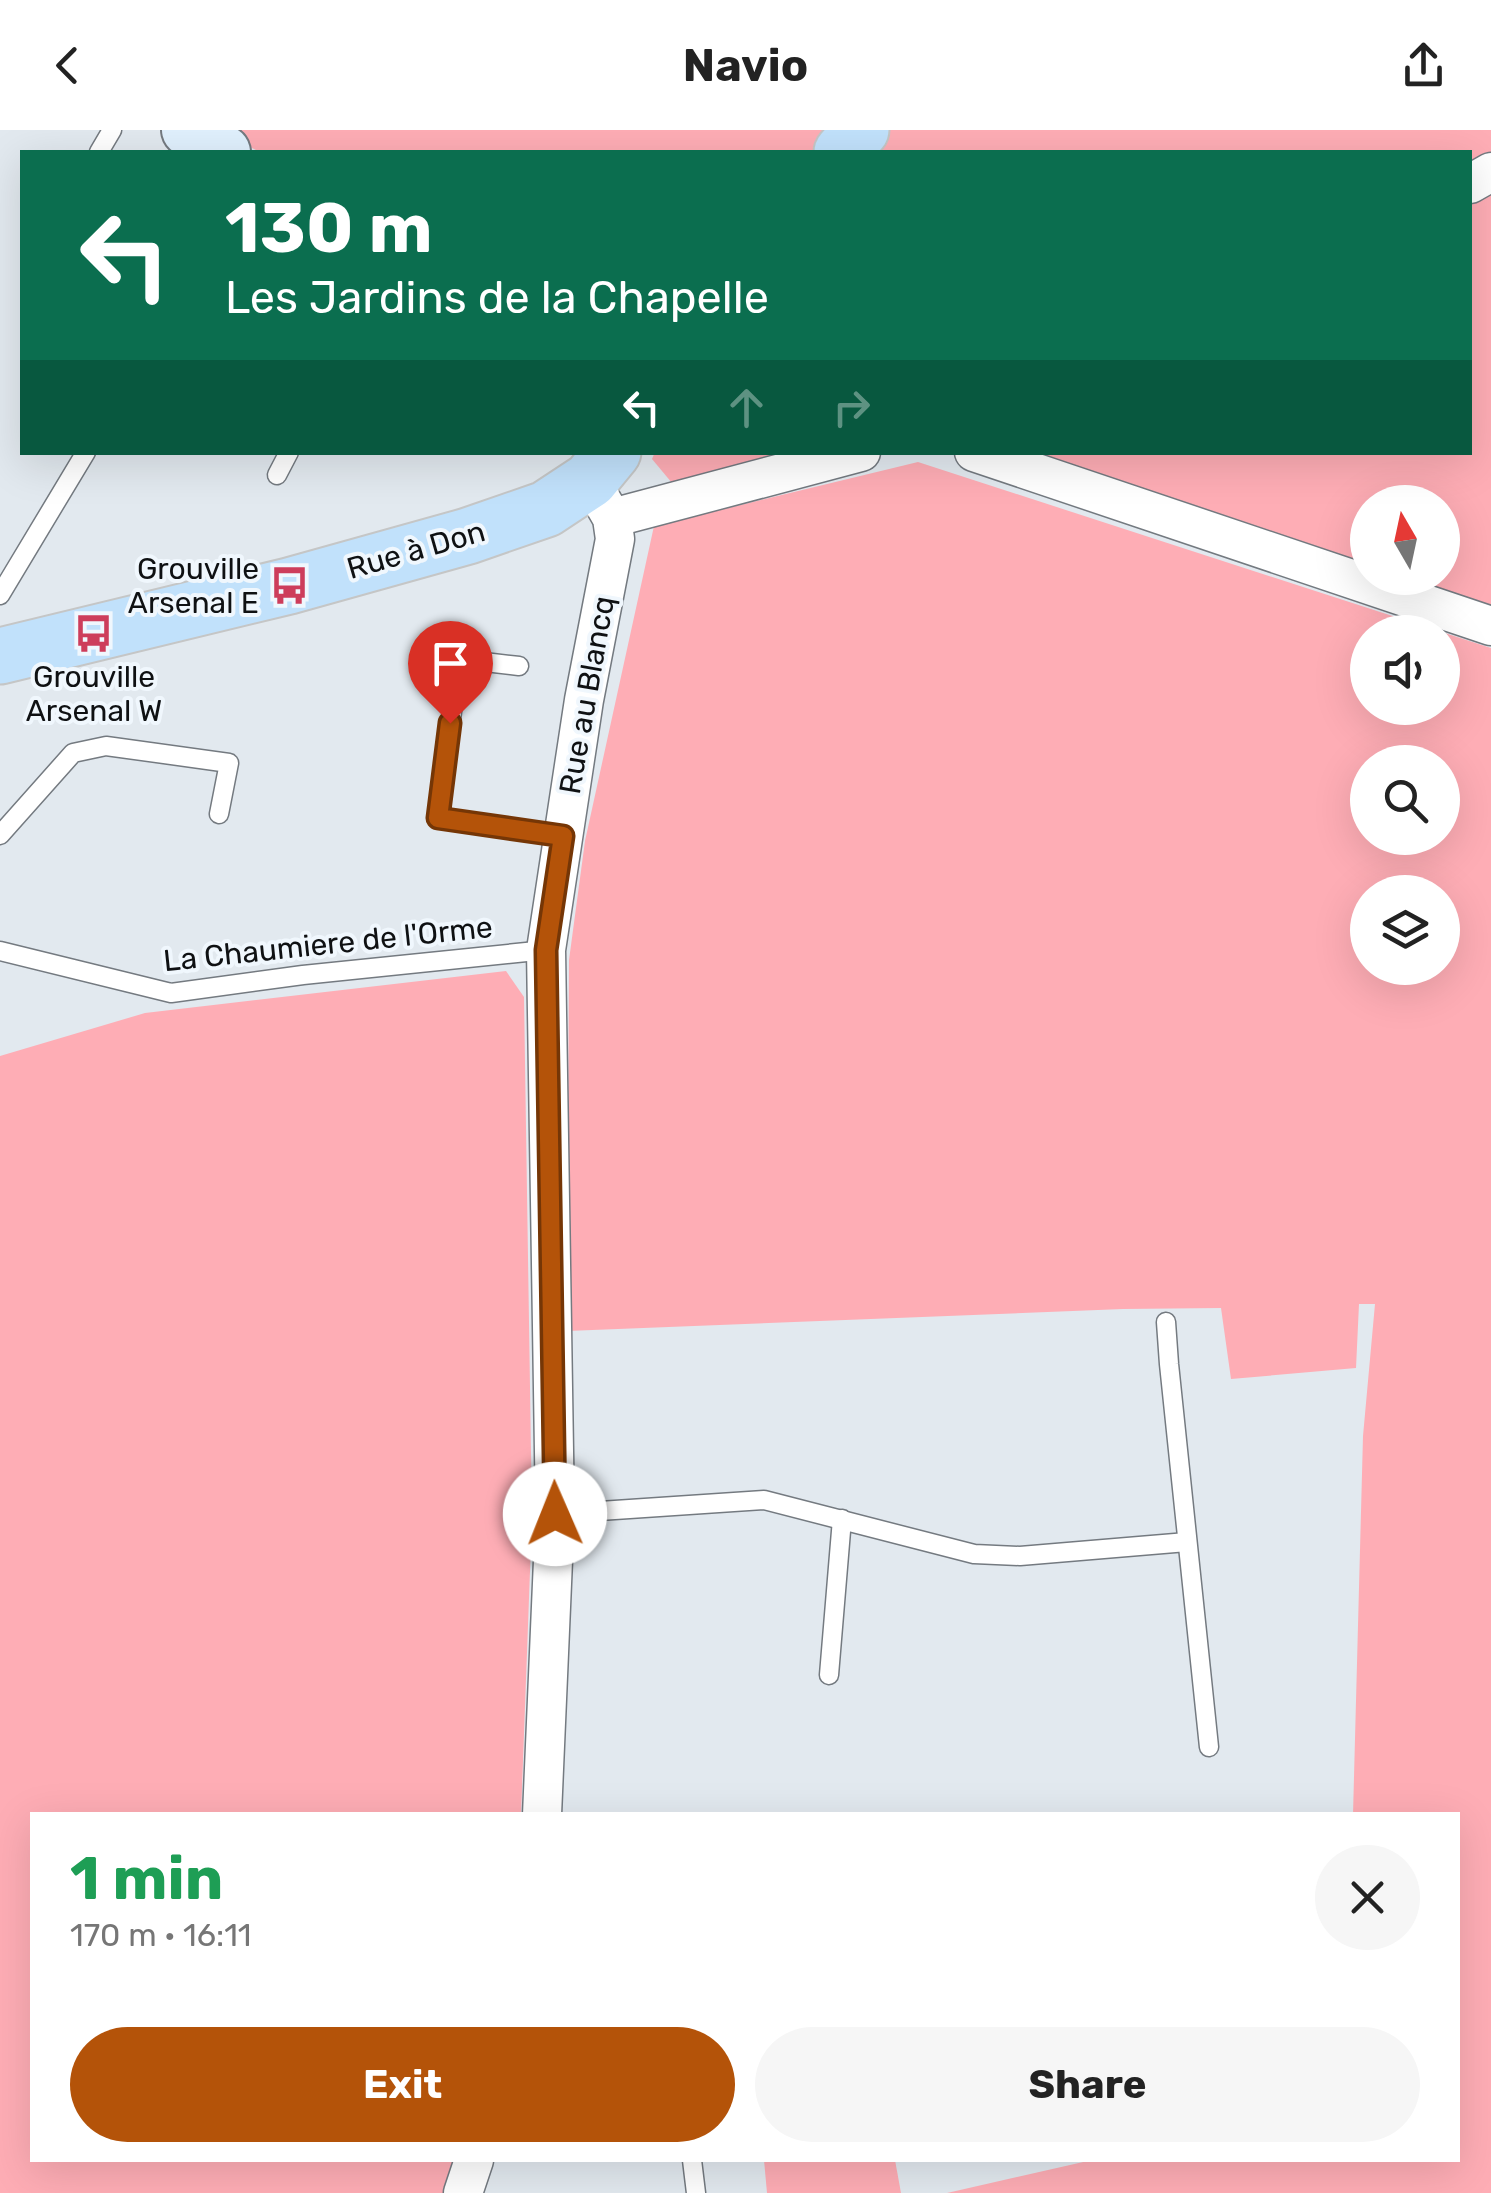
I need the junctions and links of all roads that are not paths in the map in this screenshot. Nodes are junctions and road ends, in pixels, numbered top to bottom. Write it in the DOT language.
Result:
graph roads {
  1 [pos="188,130"];
  2 [pos="861,130"];
  3 [pos="221,150"];
  4 [pos="844,150"];
  5 [pos="84,455"];
  6 [pos="287,455"];
  7 [pos="836,455"];
  8 [pos="983,455"];
  9 [pos="276,475"];
  10 [pos="605,483"];
  11 [pos="0,595"];
  12 [pos="1491,626"];
  13 [pos="3,651"];
  14 [pos="519,666"];
  15 [pos="219,814"];
  16 [pos="0,835"];
  17 [pos="563,836"];
  18 [pos="546,950"];
  19 [pos="0,951"];
  20 [pos="1166,1322"];
  21 [pos="555,1514"];
  22 [pos="842,1519"];
  23 [pos="1187,1542"];
  24 [pos="829,1675"];
  25 [pos="1210,1747"];
  26 [pos="542,1812"];
  27 [pos="473,2162"];
  28 [pos="692,2162"];
  29 [pos="463,2193"];
  30 [pos="696,2193"];
  1 -- 3 [label="main road"];
  2 -- 4 [label="main road"];
  5 -- 11 [label="lane"];
  6 -- 9 [label="lane"];
  7 -- 10 [label="street"];
  8 -- 12 [label="street"];
  10 -- 13 [label="main road, Rue à Don"];
  10 -- 17 [label="street, Rue au Blancq"];
  14 -- 17 [label="lane"];
  15 -- 16 [label="lane"];
  17 -- 18 [label="street, Rue au Blancq"];
  18 -- 19 [label="lane, La Chaumiere de l'Orme"];
  18 -- 21 [label="street, Rue au Blancq"];
  20 -- 23 [label="lane"];
  21 -- 22 [label="lane"];
  21 -- 26 [label="street, Rue au Blancq"];
  22 -- 23 [label="lane"];
  22 -- 24 [label="lane"];
  23 -- 25 [label="lane"];
  27 -- 29 [label="street"];
  28 -- 30 [label="lane"];
}
